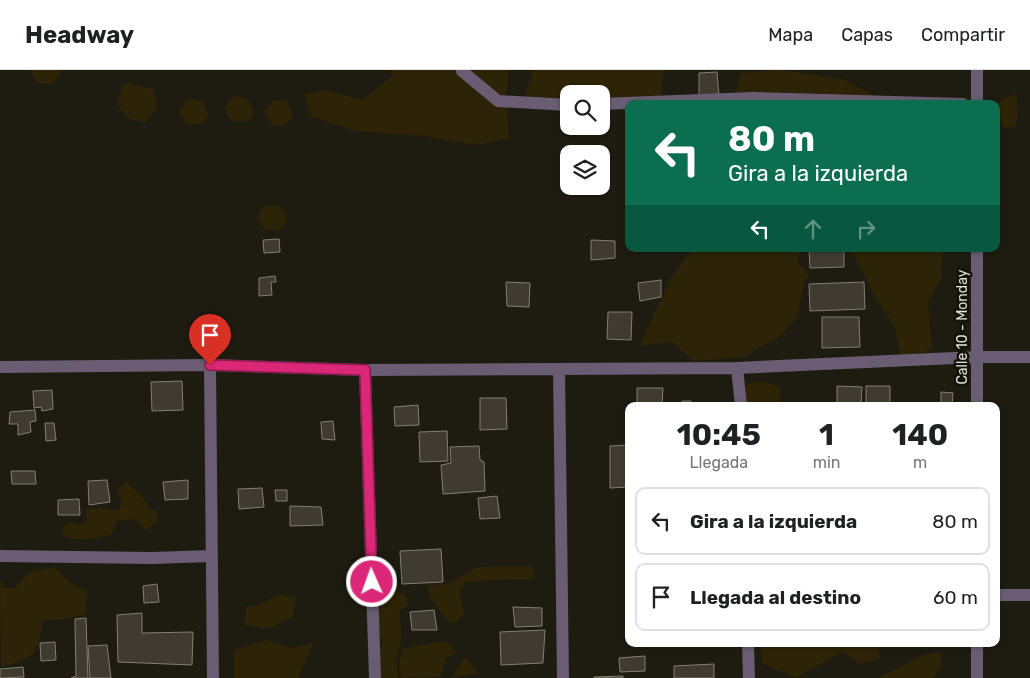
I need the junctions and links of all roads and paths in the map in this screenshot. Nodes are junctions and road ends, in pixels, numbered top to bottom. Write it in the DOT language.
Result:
graph roads {
  1 [pos="977,70"];
  2 [pos="462,71"];
  3 [pos="702,100"];
  4 [pos="822,100"];
  5 [pos="977,100"];
  6 [pos="625,103"];
  7 [pos="560,104"];
  8 [pos="610,104"];
  9 [pos="977,252"];
  10 [pos="977,357"];
  11 [pos="1030,357"];
  12 [pos="210,365"];
  13 [pos="0,367"];
  14 [pos="737,368"];
  15 [pos="365,370"];
  16 [pos="559,370"];
  17 [pos="741,402"];
  18 [pos="977,402"];
  19 [pos="0,556"];
  20 [pos="211,556"];
  21 [pos="1000,595"];
  22 [pos="1030,595"];
  23 [pos="748,647"];
  24 [pos="977,647"];
  25 [pos="213,678"];
  26 [pos="375,678"];
  27 [pos="562,678"];
  28 [pos="748,678"];
  29 [pos="977,678"];
  1 -- 5 [label="street"];
  2 -- 7 [label="street"];
  3 -- 4 [label="street"];
  6 -- 8 [label="street"];
  9 -- 10 [label="street, Calle 10 - Monday"];
  10 -- 11 [label="street"];
  10 -- 14 [label="street"];
  10 -- 18 [label="street, Calle 10 - Monday"];
  12 -- 13 [label="street"];
  12 -- 15 [label="street"];
  12 -- 20 [label="street"];
  14 -- 16 [label="street"];
  14 -- 17 [label="street"];
  15 -- 16 [label="street"];
  15 -- 26 [label="street"];
  16 -- 27 [label="street"];
  19 -- 20 [label="street"];
  20 -- 25 [label="street"];
  21 -- 22 [label="street"];
  23 -- 28 [label="street"];
  24 -- 29 [label="street"];
}
